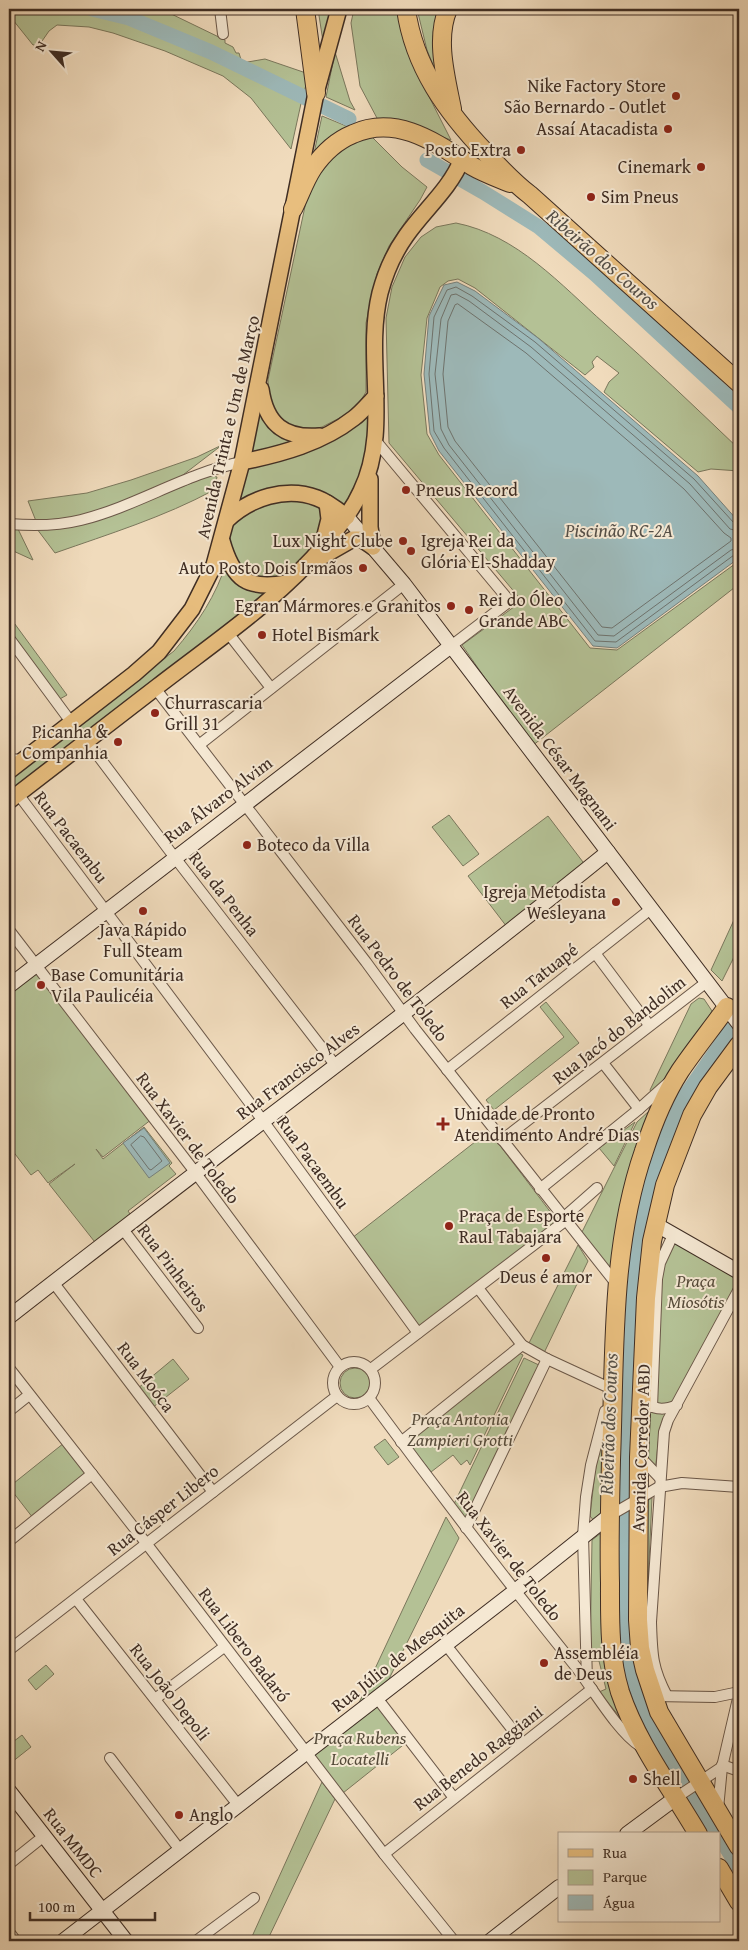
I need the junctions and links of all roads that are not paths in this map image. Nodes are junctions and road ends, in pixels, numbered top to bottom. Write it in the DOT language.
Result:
graph roads {
  1 [pos="220,9"];
  2 [pos="304,9"];
  3 [pos="339,9"];
  4 [pos="406,9"];
  5 [pos="448,9"];
  6 [pos="223,34"];
  7 [pos="315,95"];
  8 [pos="454,116"];
  9 [pos="461,162"];
  10 [pos="516,185"];
  11 [pos="293,209"];
  12 [pos="259,381"];
  13 [pos="739,383"];
  14 [pos="376,396"];
  15 [pos="324,435"];
  16 [pos="376,441"];
  17 [pos="242,462"];
  18 [pos="370,471"];
  19 [pos="327,503"];
  20 [pos="347,518"];
  21 [pos="227,520"];
  22 [pos="9,524"];
  23 [pos="222,541"];
  24 [pos="373,547"];
  25 [pos="321,548"];
  26 [pos="304,568"];
  27 [pos="287,583"];
  28 [pos="404,584"];
  29 [pos="228,633"];
  30 [pos="9,638"];
  31 [pos="450,646"];
  32 [pos="155,688"];
  33 [pos="272,688"];
  34 [pos="71,722"];
  35 [pos="87,741"];
  36 [pos="199,745"];
  37 [pos="9,759"];
  38 [pos="24,760"];
  39 [pos="9,771"];
  40 [pos="14,797"];
  41 [pos="245,804"];
  42 [pos="608,852"];
  43 [pos="174,857"];
  44 [pos="652,908"];
  45 [pos="107,911"];
  46 [pos="9,930"];
  47 [pos="595,953"];
  48 [pos="36,966"];
  49 [pos="708,981"];
  50 [pos="9,986"];
  51 [pos="404,1014"];
  52 [pos="733,1015"];
  53 [pos="649,1025"];
  54 [pos="739,1045"];
  55 [pos="603,1063"];
  56 [pos="336,1066"];
  57 [pos="447,1070"];
  58 [pos="680,1072"];
  59 [pos="639,1109"];
  60 [pos="264,1122"];
  61 [pos="502,1140"];
  62 [pos="195,1172"];
  63 [pos="597,1188"];
  64 [pos="540,1190"];
  65 [pos="564,1219"];
  66 [pos="655,1224"];
  67 [pos="122,1228"];
  68 [pos="673,1235"];
  69 [pos="739,1272"];
  70 [pos="53,1282"];
  71 [pos="618,1286"];
  72 [pos="478,1288"];
  73 [pos="739,1289"];
  74 [pos="9,1317"];
  75 [pos="198,1328"];
  76 [pos="418,1333"];
  77 [pos="522,1345"];
  78 [pos="547,1359"];
  79 [pos="340,1367"];
  80 [pos="9,1368"];
  81 [pos="371,1369"];
  82 [pos="614,1390"];
  83 [pos="29,1395"];
  84 [pos="337,1396"];
  85 [pos="369,1398"];
  86 [pos="645,1403"];
  87 [pos="676,1405"];
  88 [pos="9,1411"];
  89 [pos="605,1411"];
  90 [pos="401,1442"];
  91 [pos="640,1457"];
  92 [pos="92,1474"];
  93 [pos="660,1482"];
  94 [pos="739,1487"];
  95 [pos="213,1492"];
  96 [pos="634,1500"];
  97 [pos="612,1514"];
  98 [pos="466,1528"];
  99 [pos="583,1536"];
  100 [pos="9,1541"];
  101 [pos="146,1543"];
  102 [pos="515,1591"];
  103 [pos="76,1599"];
  104 [pos="644,1621"];
  105 [pos="446,1645"];
  106 [pos="224,1647"];
  107 [pos="9,1650"];
  108 [pos="589,1685"];
  109 [pos="739,1693"];
  110 [pos="660,1696"];
  111 [pos="377,1698"];
  112 [pos="155,1699"];
  113 [pos="523,1743"];
  114 [pos="647,1750"];
  115 [pos="306,1753"];
  116 [pos="110,1758"];
  117 [pos="722,1766"];
  118 [pos="739,1772"];
  119 [pos="698,1783"];
  120 [pos="9,1791"];
  121 [pos="679,1796"];
  122 [pos="454,1798"];
  123 [pos="238,1805"];
  124 [pos="718,1812"];
  125 [pos="630,1832"];
  126 [pos="697,1832"];
  127 [pos="44,1836"];
  128 [pos="739,1847"];
  129 [pos="180,1850"];
  130 [pos="384,1854"];
  131 [pos="9,1864"];
  132 [pos="720,1870"];
  133 [pos="558,1888"];
  134 [pos="254,1898"];
  135 [pos="739,1902"];
  136 [pos="102,1911"];
  137 [pos="9,1932"];
  138 [pos="16,1941"];
  139 [pos="63,1941"];
  140 [pos="126,1941"];
  141 [pos="196,1941"];
  142 [pos="454,1941"];
  143 [pos="490,1941"];
  1 -- 6 [label="street"];
  2 -- 7 [label="highway"];
  3 -- 7 [label="main road, Avenida Trinta e Um de Março"];
  4 -- 8 [label="highway"];
  5 -- 8 [label="highway"];
  7 -- 11 [label="main road, Avenida Trinta e Um de Março"];
  8 -- 9 [label="highway"];
  8 -- 10 [label="highway"];
  9 -- 10 [label="highway"];
  9 -- 11 [label="highway"];
  9 -- 14 [label="main road"];
  10 -- 13 [label="highway"];
  11 -- 12 [label="main road, Avenida Trinta e Um de Março"];
  12 -- 15 [label="main road"];
  12 -- 17 [label="main road, Avenida Trinta e Um de Março"];
  14 -- 15 [label="main road"];
  14 -- 16 [label="main road"];
  15 -- 17 [label="main road"];
  16 -- 18 [label="main road"];
  16 -- 31 [label="street"];
  17 -- 21 [label="main road, Avenida Trinta e Um de Março"];
  17 -- 22 [label="street"];
  18 -- 20 [label="main road"];
  18 -- 24 [label="main road"];
  19 -- 20 [label="main road"];
  19 -- 21 [label="main road"];
  19 -- 25 [label="main road"];
  20 -- 24 [label="street, Avenida César Magnani"];
  20 -- 25 [label="main road"];
  21 -- 23 [label="main road, Avenida Trinta e Um de Março"];
  23 -- 27 [label="main road"];
  23 -- 34 [label="main road, Avenida Trinta e Um de Março"];
  24 -- 26 [label="main road"];
  24 -- 28 [label="street, Avenida César Magnani"];
  25 -- 26 [label="main road"];
  26 -- 27 [label="main road"];
  27 -- 29 [label="main road"];
  28 -- 31 [label="street, Avenida César Magnani"];
  28 -- 33 [label="street"];
  29 -- 32 [label="main road"];
  29 -- 33 [label="street"];
  30 -- 34 [label="street"];
  31 -- 41 [label="street, Rua Álvaro Alvim"];
  31 -- 42 [label="street, Avenida César Magnani"];
  32 -- 35 [label="main road"];
  32 -- 36 [label="street, Rua Pedro de Toledo"];
  33 -- 36 [label="street"];
  34 -- 38 [label="main road, Avenida Trinta e Um de Março"];
  35 -- 40 [label="main road"];
  35 -- 43 [label="street, Rua da Penha"];
  36 -- 41 [label="street, Rua Pedro de Toledo"];
  37 -- 38 [label="street"];
  38 -- 39 [label="main road, Avenida Trinta e Um de Março"];
  40 -- 45 [label="street, Rua Pacaembu"];
  41 -- 43 [label="street, Rua Álvaro Alvim"];
  41 -- 51 [label="street, Rua Pedro de Toledo"];
  42 -- 44 [label="street, Avenida César Magnani"];
  42 -- 51 [label="street, Rua Francisco Alves"];
  43 -- 45 [label="street, Rua Álvaro Alvim"];
  43 -- 56 [label="street, Rua da Penha"];
  44 -- 47 [label="street, Rua Tatuapé"];
  44 -- 49 [label="street, Avenida César Magnani"];
  45 -- 48 [label="street, Rua Álvaro Alvim"];
  45 -- 60 [label="street, Rua Pacaembu"];
  46 -- 48 [label="street, Rua Xavier de Toledo"];
  47 -- 53 [label="street"];
  47 -- 57 [label="street, Rua Tatuapé"];
  48 -- 50 [label="street, Rua Álvaro Alvim"];
  48 -- 62 [label="street, Rua Xavier de Toledo"];
  49 -- 52 [label="street, Avenida César Magnani"];
  49 -- 53 [label="street, Rua Jacó do Bandolim"];
  51 -- 56 [label="street, Rua Francisco Alves"];
  51 -- 57 [label="street, Rua Pedro de Toledo"];
  52 -- 58 [label="highway, Avenida Corredor ABD"];
  53 -- 55 [label="street, Rua Jacó do Bandolim"];
  54 -- 66 [label="highway, Avenida Corredor ABD"];
  55 -- 59 [label="street"];
  55 -- 61 [label="street, Rua Jacó do Bandolim"];
  56 -- 60 [label="street, Rua Francisco Alves"];
  57 -- 61 [label="street, Rua Pedro de Toledo"];
  58 -- 59 [label="street"];
  58 -- 71 [label="highway, Avenida Corredor ABD"];
  59 -- 64 [label="street"];
  60 -- 62 [label="street, Rua Francisco Alves"];
  60 -- 76 [label="street, Rua Pacaembu"];
  61 -- 64 [label="street, Rua Pedro de Toledo"];
  62 -- 67 [label="street, Rua Francisco Alves"];
  62 -- 79 [label="street, Rua Xavier de Toledo"];
  63 -- 65 [label="street"];
  64 -- 65 [label="street, Rua Pedro de Toledo"];
  65 -- 71 [label="street, Rua Pedro de Toledo"];
  65 -- 72 [label="street"];
  66 -- 68 [label="street"];
  66 -- 86 [label="highway, Avenida Corredor ABD"];
  67 -- 70 [label="street, Rua Francisco Alves"];
  67 -- 75 [label="street, Rua Pinheiros"];
  68 -- 69 [label="street"];
  68 -- 86 [label="street"];
  70 -- 74 [label="street, Rua Francisco Alves"];
  70 -- 95 [label="street, Rua Moóca"];
  71 -- 82 [label="highway, Avenida Corredor ABD"];
  72 -- 76 [label="street"];
  72 -- 77 [label="street"];
  73 -- 87 [label="street"];
  76 -- 81 [label="street"];
  77 -- 78 [label="street"];
  77 -- 90 [label="street"];
  78 -- 82 [label="street"];
  78 -- 98 [label="street"];
  79 -- 81 [label="street"];
  79 -- 84 [label="street"];
  80 -- 83 [label="street, Rua Libero Badaró"];
  81 -- 85 [label="street"];
  82 -- 97 [label="highway, Avenida Corredor ABD"];
  83 -- 88 [label="street"];
  83 -- 92 [label="street, Rua Libero Badaró"];
  84 -- 85 [label="street"];
  84 -- 95 [label="street, Rua Cásper Libero"];
  85 -- 90 [label="street, Rua Xavier de Toledo"];
  86 -- 87 [label="street"];
  86 -- 91 [label="highway, Avenida Corredor ABD"];
  87 -- 93 [label="street"];
  89 -- 99 [label="street"];
  90 -- 98 [label="street, Rua Xavier de Toledo"];
  91 -- 93 [label="street"];
  91 -- 96 [label="highway, Avenida Corredor ABD"];
  92 -- 100 [label="street"];
  92 -- 101 [label="street, Rua Libero Badaró"];
  93 -- 94 [label="street"];
  93 -- 96 [label="street, Rua Júlio de Mesquita"];
  93 -- 104 [label="street"];
  95 -- 101 [label="street, Rua Cásper Libero"];
  96 -- 97 [label="street, Rua Júlio de Mesquita"];
  96 -- 104 [label="highway, Avenida Corredor ABD"];
  97 -- 99 [label="street, Rua Júlio de Mesquita"];
  97 -- 114 [label="highway, Avenida Corredor ABD"];
  98 -- 102 [label="street, Rua Xavier de Toledo"];
  99 -- 102 [label="street, Rua Júlio de Mesquita"];
  99 -- 108 [label="street"];
  101 -- 103 [label="street, Rua Cásper Libero"];
  101 -- 106 [label="street, Rua Libero Badaró"];
  102 -- 105 [label="street, Rua Júlio de Mesquita"];
  102 -- 108 [label="street, Rua Xavier de Toledo"];
  103 -- 107 [label="street, Rua Cásper Libero"];
  103 -- 112 [label="street, Rua João Depoli"];
  104 -- 110 [label="highway, Avenida Corredor ABD"];
  105 -- 111 [label="street, Rua Júlio de Mesquita"];
  105 -- 113 [label="street"];
  106 -- 112 [label="street"];
  106 -- 115 [label="street, Rua Libero Badaró"];
  108 -- 113 [label="street, Rua Benedo Raggiani"];
  108 -- 114 [label="street, Rua Xavier de Toledo"];
  109 -- 110 [label="street"];
  109 -- 117 [label="street"];
  110 -- 119 [label="highway, Avenida Corredor ABD"];
  111 -- 115 [label="street, Rua Júlio de Mesquita"];
  111 -- 122 [label="street"];
  112 -- 123 [label="street, Rua João Depoli"];
  113 -- 122 [label="street, Rua Benedo Raggiani"];
  114 -- 121 [label="highway, Avenida Corredor ABD"];
  115 -- 123 [label="street, Rua Júlio de Mesquita"];
  115 -- 130 [label="street, Rua Libero Badaró"];
  116 -- 129 [label="street"];
  117 -- 118 [label="street"];
  117 -- 119 [label="street"];
  117 -- 124 [label="street"];
  119 -- 121 [label="street"];
  119 -- 124 [label="highway, Avenida Corredor ABD"];
  120 -- 127 [label="street, Rua MMDC"];
  121 -- 125 [label="street"];
  121 -- 126 [label="highway, Avenida Corredor ABD"];
  122 -- 130 [label="street, Rua Benedo Raggiani"];
  123 -- 129 [label="street, Rua Júlio de Mesquita"];
  124 -- 128 [label="highway, Avenida Corredor ABD"];
  127 -- 131 [label="street"];
  127 -- 136 [label="street, Rua MMDC"];
  129 -- 136 [label="street, Rua Júlio de Mesquita"];
  130 -- 142 [label="street, Rua Libero Badaró"];
  132 -- 135 [label="highway"];
  133 -- 143 [label="street"];
  134 -- 141 [label="street"];
  136 -- 139 [label="street, Rua Júlio de Mesquita"];
  136 -- 140 [label="street, Rua MMDC"];
  137 -- 138 [label="street"];
}
